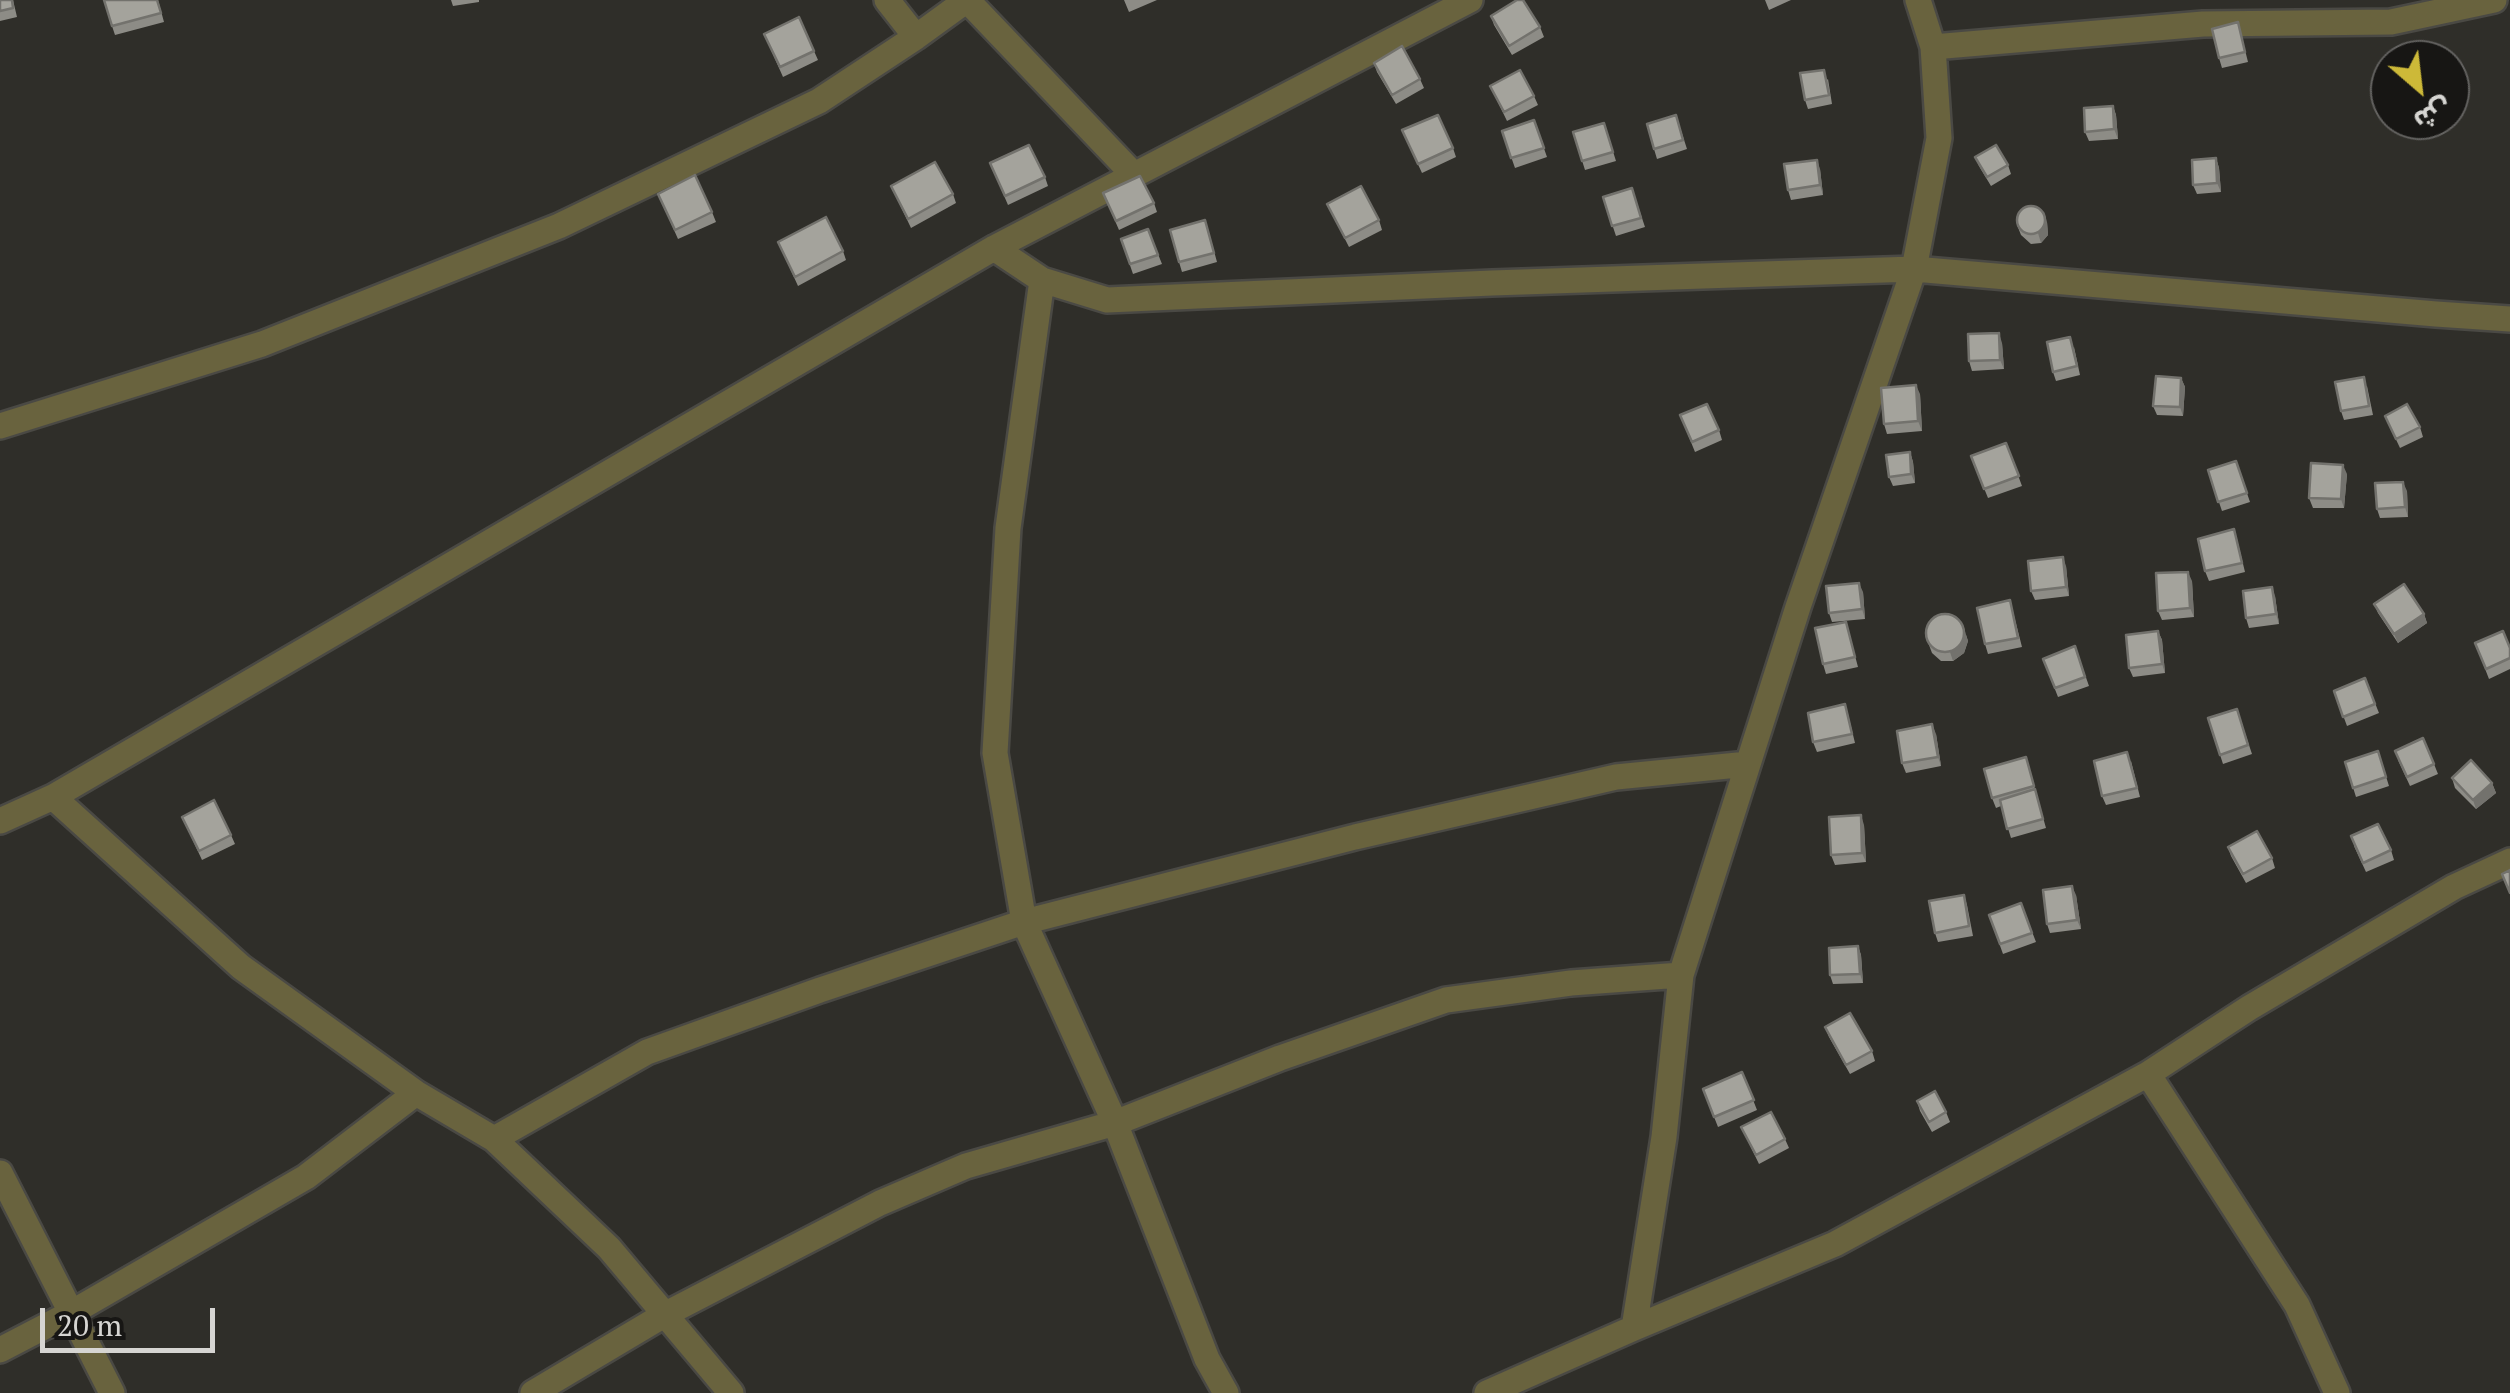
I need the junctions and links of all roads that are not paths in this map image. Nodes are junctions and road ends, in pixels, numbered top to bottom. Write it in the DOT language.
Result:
graph roads {
  1 [pos="887,0"];
  2 [pos="967,0"];
  3 [pos="1470,0"];
  4 [pos="1918,0"];
  5 [pos="2494,0"];
  6 [pos="916,37"];
  7 [pos="1933,47"];
  8 [pos="1134,175"];
  9 [pos="994,248"];
  10 [pos="1914,269"];
  11 [pos="1042,280"];
  12 [pos="2510,318"];
  13 [pos="0,426"];
  14 [pos="1748,764"];
  15 [pos="53,797"];
  16 [pos="0,821"];
  17 [pos="2510,862"];
  18 [pos="1024,922"];
  19 [pos="1681,975"];
  20 [pos="2148,1074"];
  21 [pos="416,1093"];
  22 [pos="1115,1123"];
  23 [pos="494,1139"];
  24 [pos="0,1173"];
  25 [pos="71,1313"];
  26 [pos="664,1314"];
  27 [pos="1634,1328"];
  28 [pos="0,1350"];
  29 [pos="112,1393"];
  30 [pos="533,1393"];
  31 [pos="731,1393"];
  32 [pos="1226,1393"];
  33 [pos="1487,1393"];
  34 [pos="2337,1393"];
  1 -- 6 [label="street"];
  2 -- 6 [label="street"];
  2 -- 8 [label="street"];
  3 -- 8 [label="street"];
  4 -- 7 [label="street"];
  5 -- 7 [label="street"];
  6 -- 13 [label="street"];
  7 -- 10 [label="street"];
  8 -- 9 [label="street"];
  9 -- 11 [label="street"];
  9 -- 15 [label="street"];
  10 -- 11 [label="street"];
  10 -- 12 [label="street"];
  10 -- 14 [label="street"];
  11 -- 18 [label="street"];
  14 -- 18 [label="street"];
  14 -- 19 [label="street"];
  15 -- 16 [label="street"];
  15 -- 21 [label="street"];
  17 -- 20 [label="street"];
  18 -- 22 [label="street"];
  18 -- 23 [label="street"];
  19 -- 22 [label="street"];
  19 -- 27 [label="street"];
  20 -- 27 [label="street"];
  20 -- 34 [label="street"];
  21 -- 23 [label="street"];
  21 -- 25 [label="street"];
  22 -- 26 [label="street"];
  22 -- 32 [label="street"];
  23 -- 26 [label="street"];
  24 -- 25 [label="street"];
  25 -- 28 [label="street"];
  25 -- 29 [label="street"];
  26 -- 30 [label="street"];
  26 -- 31 [label="street"];
  27 -- 33 [label="street"];
}
